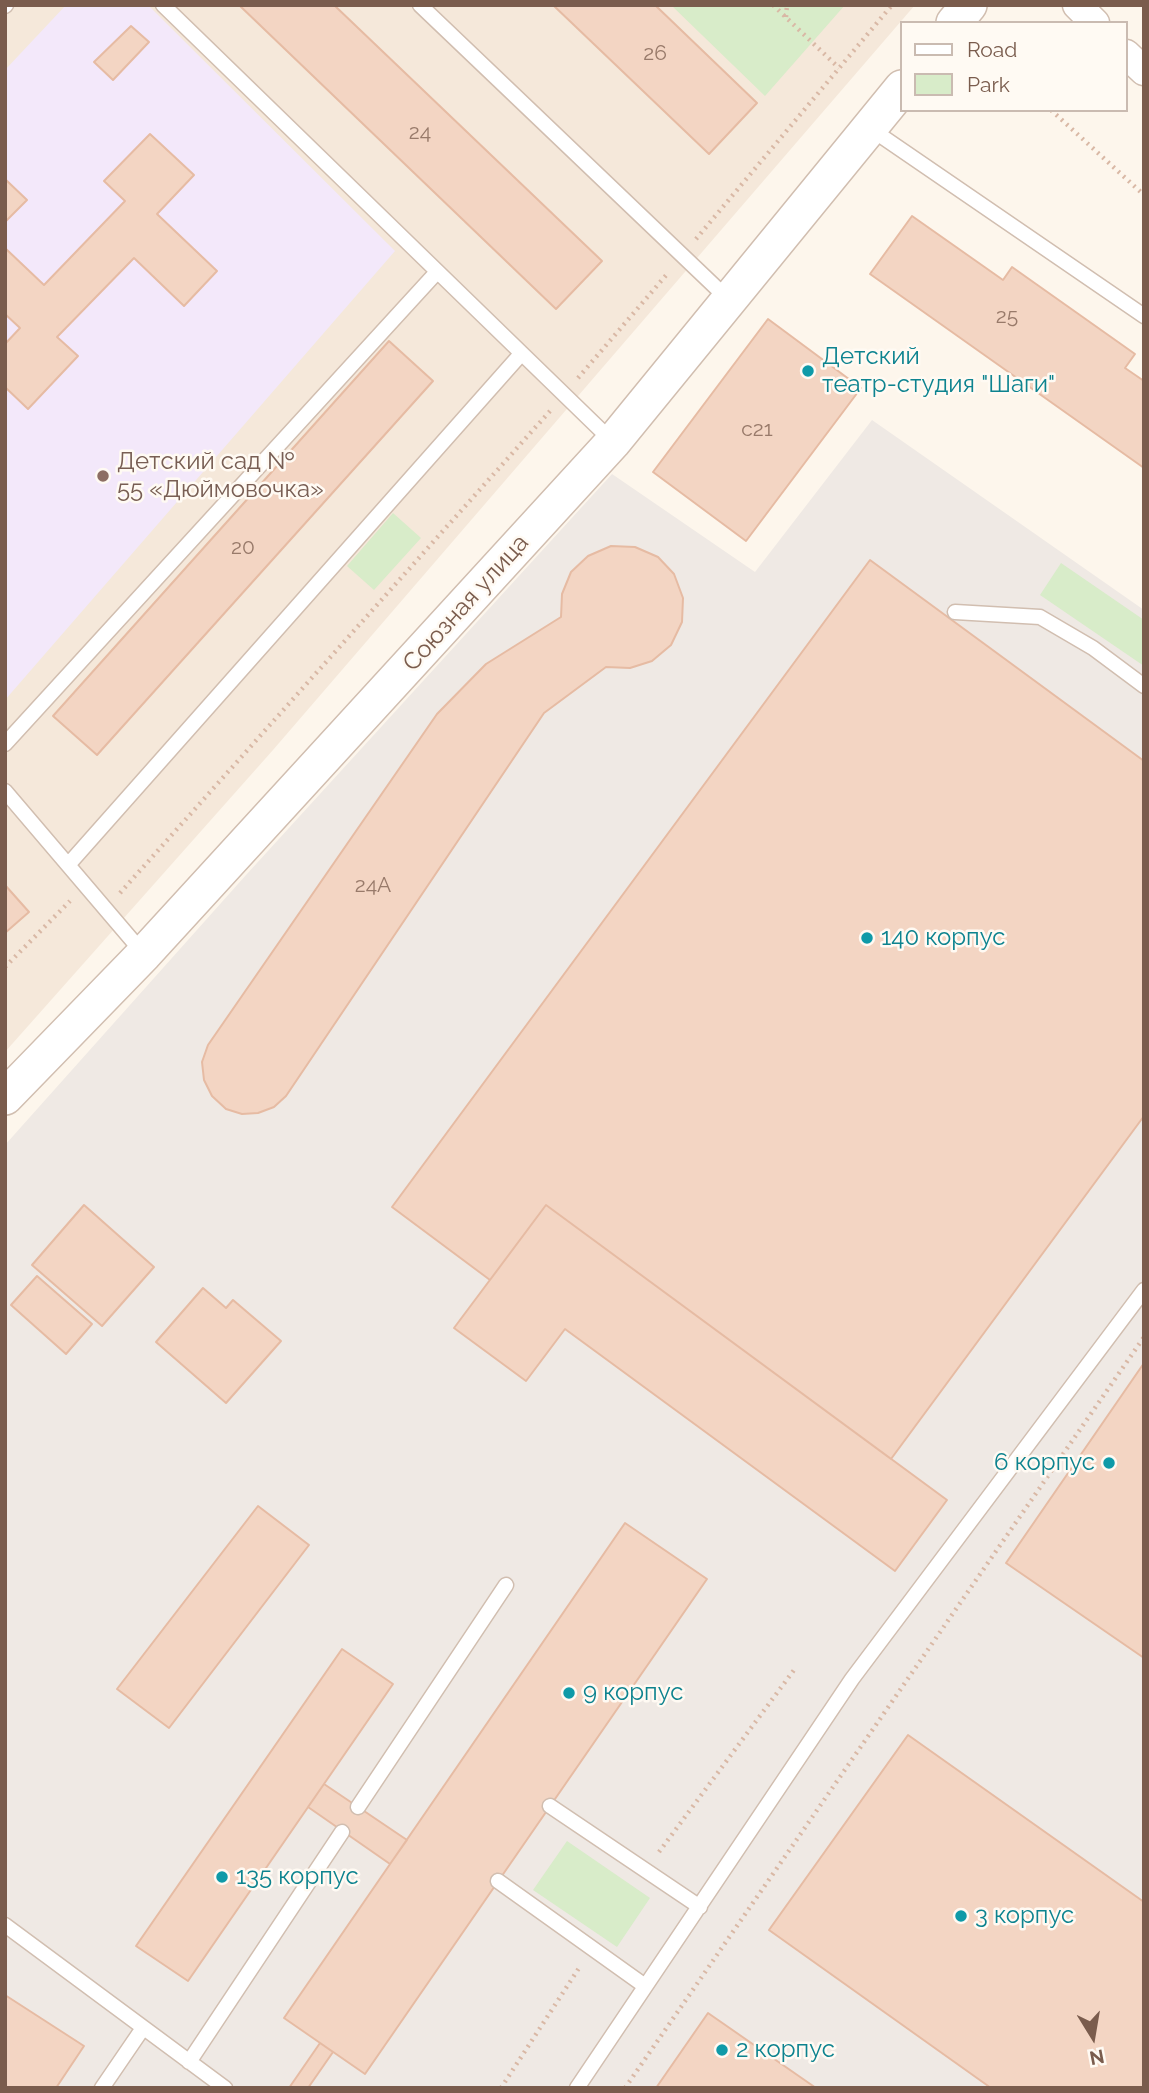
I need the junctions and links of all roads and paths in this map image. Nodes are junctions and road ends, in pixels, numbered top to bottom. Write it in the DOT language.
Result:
graph roads {
  1 [pos="163,5"];
  2 [pos="420,5"];
  3 [pos="773,5"];
  4 [pos="787,5"];
  5 [pos="892,5"];
  6 [pos="969,5"];
  7 [pos="1077,5"];
  8 [pos="786,18"];
  9 [pos="956,21"];
  10 [pos="1093,21"];
  11 [pos="1128,56"];
  12 [pos="839,68"];
  13 [pos="1144,72"];
  14 [pos="900,90"];
  15 [pos="1053,112"];
  16 [pos="870,128"];
  17 [pos="1144,195"];
  18 [pos="682,257"];
  19 [pos="436,273"];
  20 [pos="729,300"];
  21 [pos="1144,316"];
  22 [pos="521,355"];
  23 [pos="563,395"];
  24 [pos="613,442"];
  25 [pos="955,612"];
  26 [pos="1144,686"];
  27 [pos="5,744"];
  28 [pos="5,791"];
  29 [pos="68,865"];
  30 [pos="86,886"];
  31 [pos="106,909"];
  32 [pos="144,954"];
  33 [pos="5,967"];
  34 [pos="5,1097"];
  35 [pos="1144,1290"];
  36 [pos="1144,1337"];
  37 [pos="506,1585"];
  38 [pos="794,1670"];
  39 [pos="550,1805"];
  40 [pos="358,1807"];
  41 [pos="342,1832"];
  42 [pos="645,1871"];
  43 [pos="498,1881"];
  44 [pos="700,1907"];
  45 [pos="5,1925"];
  46 [pos="590,1949"];
  47 [pos="645,1986"];
  48 [pos="143,2028"];
  49 [pos="188,2062"];
  50 [pos="102,2088"];
  51 [pos="225,2088"];
  52 [pos="501,2088"];
  53 [pos="577,2088"];
  54 [pos="625,2088"];
  1 -- 19 [label="lane"];
  2 -- 18 [label="lane"];
  3 -- 8 [label="path"];
  4 -- 8 [label="path"];
  5 -- 12 [label="path"];
  6 -- 9 [label="street"];
  7 -- 10 [label="street"];
  8 -- 12 [label="path"];
  11 -- 13 [label="street"];
  12 -- 18 [label="path"];
  14 -- 16 [label="street, Союзная улица"];
  15 -- 17 [label="path"];
  16 -- 20 [label="street, Союзная улица"];
  16 -- 21 [label="lane"];
  18 -- 20 [label="lane"];
  18 -- 23 [label="path"];
  19 -- 22 [label="lane"];
  19 -- 27 [label="lane"];
  20 -- 24 [label="street, Союзная улица"];
  22 -- 23 [label="lane"];
  22 -- 29 [label="lane"];
  23 -- 24 [label="lane"];
  23 -- 31 [label="path"];
  24 -- 32 [label="street, Союзная улица"];
  25 -- 26 [label="lane"];
  28 -- 29 [label="lane"];
  29 -- 30 [label="lane"];
  30 -- 31 [label="lane"];
  30 -- 33 [label="path"];
  31 -- 32 [label="lane"];
  32 -- 34 [label="street, Союзная улица"];
  35 -- 44 [label="lane"];
  36 -- 54 [label="path"];
  37 -- 40 [label="lane"];
  38 -- 42 [label="path"];
  39 -- 42 [label="lane"];
  41 -- 49 [label="lane"];
  42 -- 44 [label="lane"];
  43 -- 46 [label="lane"];
  44 -- 47 [label="lane"];
  45 -- 48 [label="lane"];
  46 -- 47 [label="lane"];
  46 -- 52 [label="path"];
  47 -- 53 [label="lane"];
  48 -- 49 [label="lane"];
  48 -- 50 [label="lane"];
  49 -- 51 [label="lane"];
}
